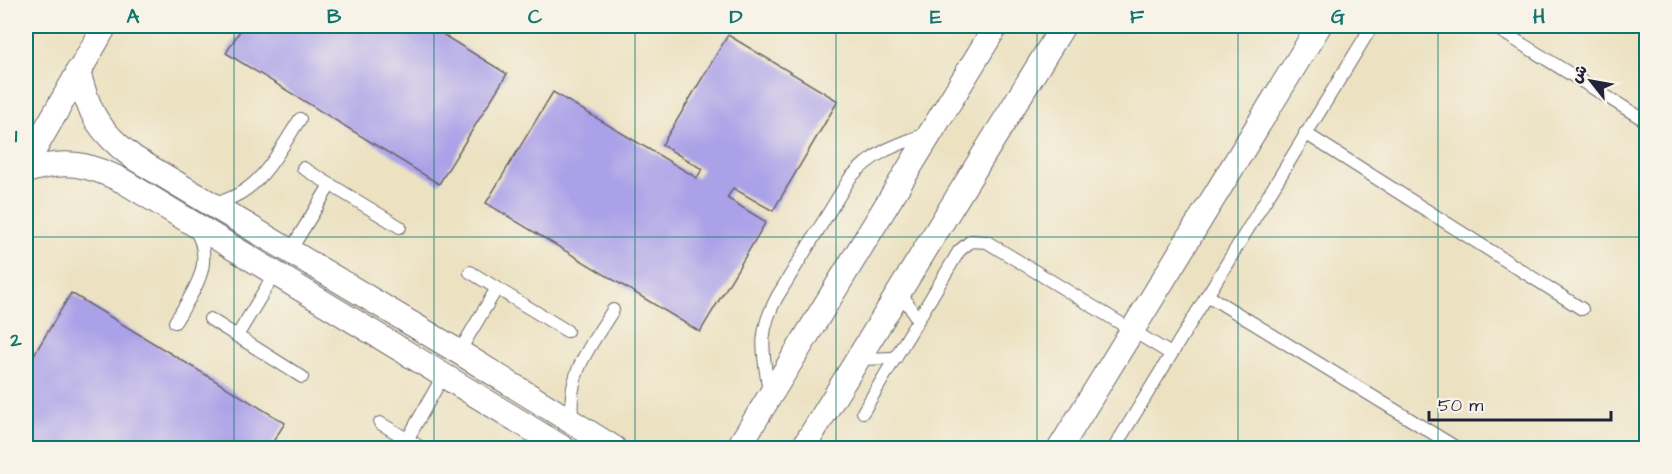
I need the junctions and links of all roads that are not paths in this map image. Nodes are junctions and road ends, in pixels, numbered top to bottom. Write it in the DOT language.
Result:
graph roads {
  1 [pos="105,26"];
  2 [pos="996,26"];
  3 [pos="1063,26"];
  4 [pos="1319,26"];
  5 [pos="1372,26"];
  6 [pos="1493,26"];
  7 [pos="78,72"];
  8 [pos="300,119"];
  9 [pos="1647,121"];
  10 [pos="930,132"];
  11 [pos="1305,133"];
  12 [pos="26,164"];
  13 [pos="303,168"];
  14 [pos="26,171"];
  15 [pos="330,185"];
  16 [pos="211,204"];
  17 [pos="187,220"];
  18 [pos="400,227"];
  19 [pos="290,251"];
  20 [pos="470,272"];
  21 [pos="275,273"];
  22 [pos="497,288"];
  23 [pos="900,291"];
  24 [pos="1207,295"];
  25 [pos="1582,309"];
  26 [pos="613,310"];
  27 [pos="210,319"];
  28 [pos="918,320"];
  29 [pos="175,322"];
  30 [pos="1132,330"];
  31 [pos="567,331"];
  32 [pos="237,336"];
  33 [pos="459,352"];
  34 [pos="1171,354"];
  35 [pos="896,358"];
  36 [pos="858,359"];
  37 [pos="443,376"];
  38 [pos="302,377"];
  39 [pos="770,396"];
  40 [pos="863,412"];
  41 [pos="380,423"];
  42 [pos="573,423"];
  43 [pos="408,440"];
  44 [pos="549,445"];
  45 [pos="422,448"];
  46 [pos="614,448"];
  47 [pos="738,448"];
  48 [pos="803,448"];
  49 [pos="1060,448"];
  50 [pos="1114,448"];
  51 [pos="1457,448"];
  1 -- 7 [label="street"];
  2 -- 10 [label="street"];
  3 -- 23 [label="street"];
  4 -- 30 [label="street"];
  5 -- 11 [label="lane"];
  6 -- 9 [label="lane"];
  7 -- 12 [label="street"];
  7 -- 16 [label="street"];
  8 -- 16 [label="lane"];
  10 -- 39 [label="street"];
  10 -- 39 [label="lane"];
  11 -- 24 [label="lane"];
  11 -- 25 [label="lane"];
  13 -- 15 [label="lane"];
  14 -- 17 [label="street"];
  15 -- 18 [label="lane"];
  15 -- 19 [label="lane"];
  16 -- 19 [label="street"];
  17 -- 21 [label="street"];
  17 -- 29 [label="lane"];
  19 -- 33 [label="street"];
  20 -- 22 [label="lane"];
  21 -- 32 [label="lane"];
  21 -- 37 [label="street"];
  22 -- 31 [label="lane"];
  22 -- 33 [label="lane"];
  23 -- 28 [label="lane"];
  23 -- 36 [label="street"];
  24 -- 34 [label="lane"];
  24 -- 51 [label="lane"];
  26 -- 42 [label="lane"];
  27 -- 32 [label="lane"];
  28 -- 30 [label="lane"];
  28 -- 35 [label="lane"];
  30 -- 34 [label="lane"];
  30 -- 49 [label="street"];
  32 -- 38 [label="lane"];
  33 -- 42 [label="street"];
  34 -- 50 [label="lane"];
  35 -- 36 [label="lane"];
  35 -- 40 [label="lane"];
  36 -- 48 [label="street"];
  37 -- 43 [label="lane"];
  37 -- 44 [label="street"];
  39 -- 47 [label="street"];
  41 -- 43 [label="lane"];
  42 -- 46 [label="street"];
  43 -- 45 [label="lane"];
}
